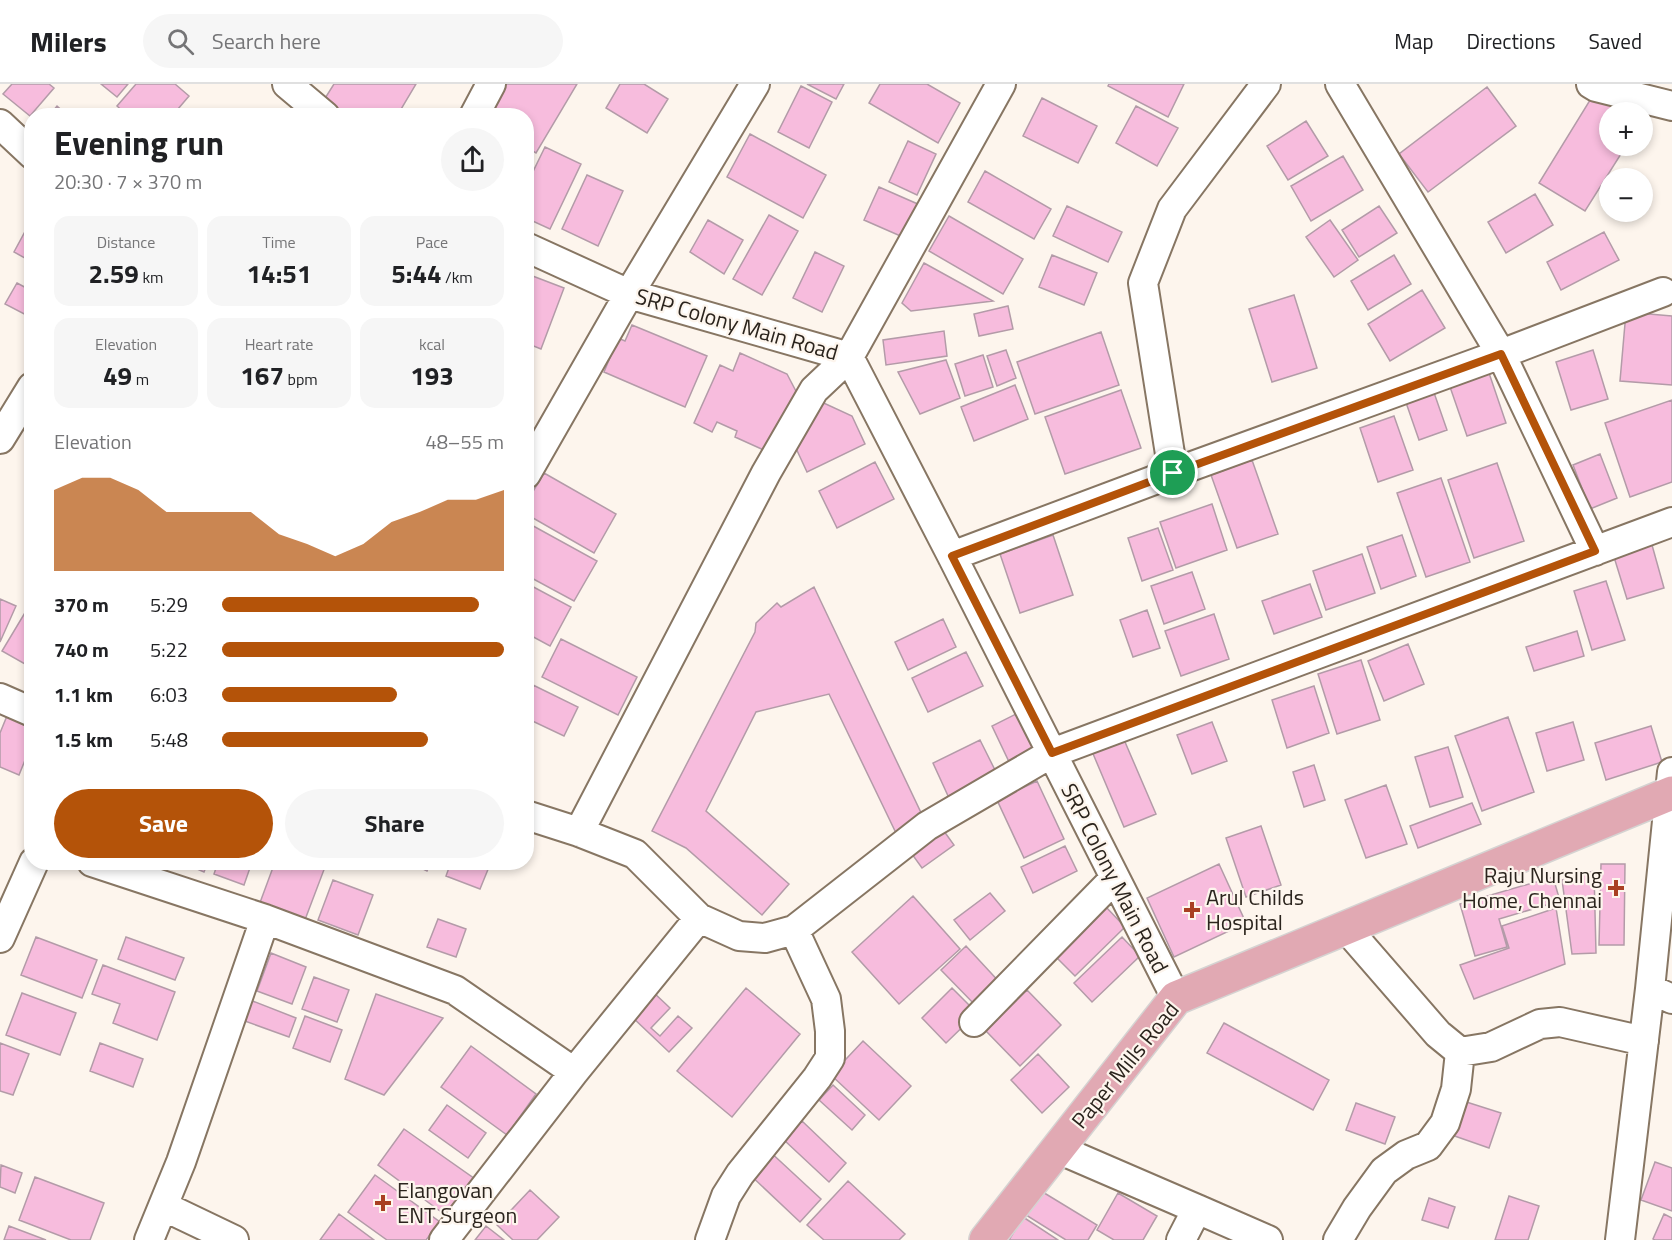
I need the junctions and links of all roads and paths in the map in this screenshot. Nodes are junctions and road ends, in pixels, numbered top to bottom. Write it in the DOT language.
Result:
graph roads {
  1 [pos="287,84"];
  2 [pos="491,84"];
  3 [pos="755,84"];
  4 [pos="1001,84"];
  5 [pos="1266,84"];
  6 [pos="1340,84"];
  7 [pos="1591,84"];
  8 [pos="1672,106"];
  9 [pos="316,108"];
  10 [pos="478,108"];
  11 [pos="3,134"];
  12 [pos="24,148"];
  13 [pos="534,251"];
  14 [pos="1664,292"];
  15 [pos="629,294"];
  16 [pos="1501,354"];
  17 [pos="849,357"];
  18 [pos="24,400"];
  19 [pos="0,439"];
  20 [pos="534,460"];
  21 [pos="1173,473"];
  22 [pos="1672,522"];
  23 [pos="1595,551"];
  24 [pos="952,556"];
  25 [pos="0,698"];
  26 [pos="24,708"];
  27 [pos="1052,753"];
  28 [pos="1671,787"];
  29 [pos="534,818"];
  30 [pos="579,832"];
  31 [pos="30,870"];
  32 [pos="116,870"];
  33 [pos="1115,878"];
  34 [pos="699,918"];
  35 [pos="265,919"];
  36 [pos="1346,928"];
  37 [pos="794,930"];
  38 [pos="0,938"];
  39 [pos="1661,994"];
  40 [pos="1176,998"];
  41 [pos="974,1022"];
  42 [pos="1644,1041"];
  43 [pos="1460,1052"];
  44 [pos="574,1072"];
  45 [pos="1058,1149"];
  46 [pos="163,1206"];
  47 [pos="1197,1209"];
  48 [pos="149,1240"];
  49 [pos="234,1240"];
  50 [pos="444,1240"];
  51 [pos="710,1240"];
  52 [pos="986,1240"];
  53 [pos="1181,1240"];
  54 [pos="1268,1240"];
  55 [pos="1338,1240"];
  56 [pos="1620,1240"];
  1 -- 9 [label="street"];
  2 -- 10 [label="street"];
  3 -- 15 [label="street"];
  4 -- 17 [label="street"];
  5 -- 21 [label="street"];
  6 -- 16 [label="street"];
  7 -- 8 [label="street"];
  11 -- 12 [label="street"];
  13 -- 15 [label="street, SRP Colony Main Road"];
  14 -- 16 [label="street"];
  15 -- 17 [label="street, SRP Colony Main Road"];
  15 -- 20 [label="street"];
  16 -- 21 [label="street"];
  16 -- 23 [label="street"];
  17 -- 24 [label="street, SRP Colony Main Road"];
  17 -- 30 [label="street"];
  18 -- 19 [label="street"];
  21 -- 24 [label="street"];
  22 -- 23 [label="street"];
  23 -- 27 [label="street"];
  24 -- 27 [label="street, SRP Colony Main Road"];
  25 -- 26 [label="street"];
  27 -- 33 [label="street, SRP Colony Main Road"];
  27 -- 37 [label="street"];
  28 -- 36 [label="main road, Paper Mills Road"];
  28 -- 39 [label="street"];
  29 -- 30 [label="street"];
  30 -- 34 [label="street"];
  31 -- 38 [label="street"];
  32 -- 35 [label="street"];
  33 -- 40 [label="street, SRP Colony Main Road"];
  33 -- 41 [label="street"];
  34 -- 37 [label="street"];
  34 -- 44 [label="street"];
  35 -- 44 [label="street"];
  35 -- 46 [label="street"];
  36 -- 40 [label="main road, Paper Mills Road"];
  36 -- 43 [label="street"];
  37 -- 51 [label="street"];
  39 -- 42 [label="street"];
  40 -- 45 [label="main road, Paper Mills Road"];
  42 -- 43 [label="street"];
  42 -- 56 [label="street"];
  43 -- 55 [label="street"];
  44 -- 50 [label="street"];
  45 -- 47 [label="street"];
  45 -- 52 [label="main road, Paper Mills Road"];
  46 -- 48 [label="street"];
  46 -- 49 [label="street"];
  47 -- 53 [label="street"];
  47 -- 54 [label="street"];
}
